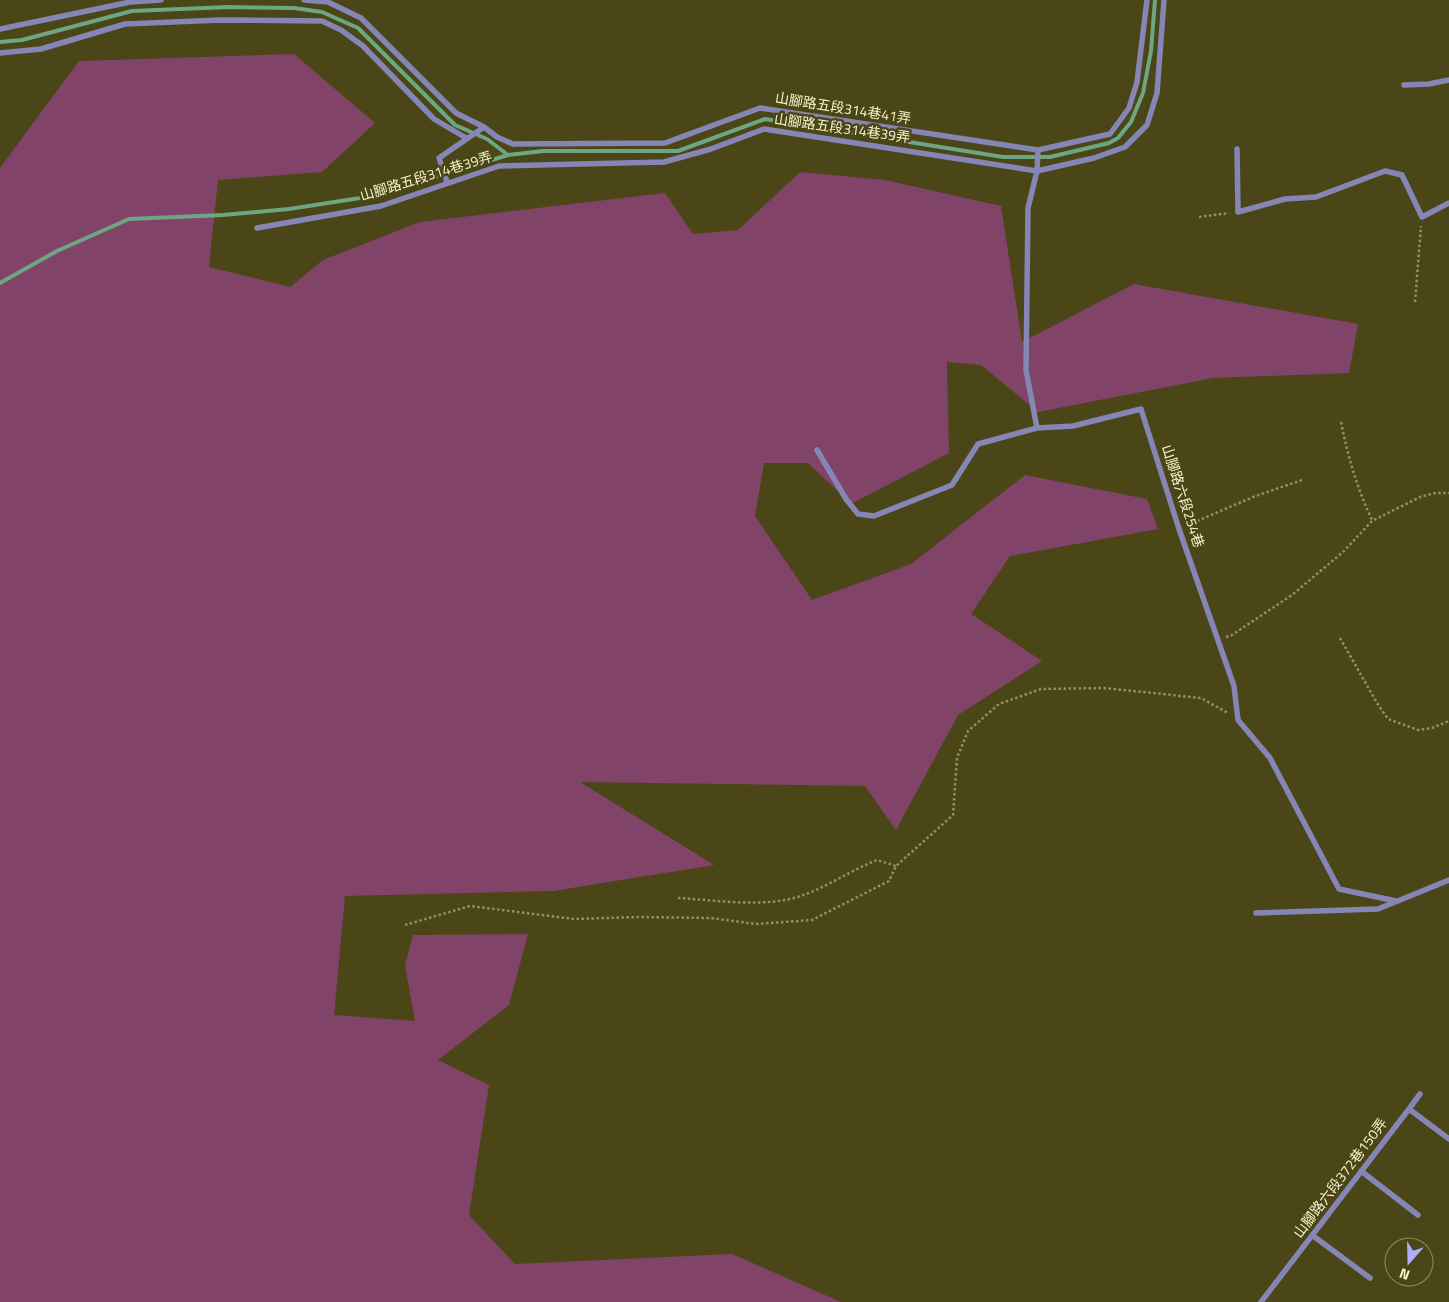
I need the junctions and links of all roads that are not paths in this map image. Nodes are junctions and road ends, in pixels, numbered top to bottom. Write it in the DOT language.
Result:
graph roads {
  1 [pos="161,0"];
  2 [pos="304,0"];
  3 [pos="1147,0"];
  4 [pos="1164,0"];
  5 [pos="0,29"];
  6 [pos="0,53"];
  7 [pos="1449,80"];
  8 [pos="1404,85"];
  9 [pos="484,127"];
  10 [pos="466,138"];
  11 [pos="1237,149"];
  12 [pos="1038,150"];
  13 [pos="1037,171"];
  14 [pos="447,182"];
  15 [pos="1449,203"];
  16 [pos="256,228"];
  17 [pos="1037,428"];
  18 [pos="817,450"];
  19 [pos="1449,880"];
  20 [pos="1396,901"];
  21 [pos="1256,913"];
  22 [pos="1420,1094"];
  23 [pos="1409,1109"];
  24 [pos="1449,1139"];
  25 [pos="1361,1172"];
  26 [pos="1418,1215"];
  27 [pos="1312,1235"];
  28 [pos="1370,1278"];
  29 [pos="1264,1301"];
  1 -- 5 [label="lane"];
  2 -- 9 [label="lane, 山腳路五段314巷41弄"];
  3 -- 12 [label="lane, 山腳路五段314巷41弄"];
  4 -- 13 [label="lane, 山腳路五段314巷39弄"];
  6 -- 10 [label="lane"];
  7 -- 8 [label="lane"];
  9 -- 10 [label="lane"];
  9 -- 12 [label="lane, 山腳路五段314巷41弄"];
  10 -- 14 [label="lane"];
  11 -- 15 [label="lane"];
  12 -- 13 [label="lane"];
  13 -- 14 [label="lane, 山腳路五段314巷39弄"];
  13 -- 17 [label="lane"];
  14 -- 16 [label="lane, 山腳路五段314巷39弄"];
  17 -- 18 [label="lane, 山腳路六段254巷"];
  17 -- 20 [label="lane, 山腳路六段254巷"];
  19 -- 20 [label="lane"];
  20 -- 21 [label="lane"];
  22 -- 23 [label="lane, 山腳路六段372巷150弄"];
  23 -- 24 [label="lane"];
  23 -- 25 [label="lane, 山腳路六段372巷150弄"];
  25 -- 26 [label="lane"];
  25 -- 27 [label="lane, 山腳路六段372巷150弄"];
  27 -- 28 [label="lane"];
  27 -- 29 [label="lane, 山腳路六段372巷150弄"];
}
